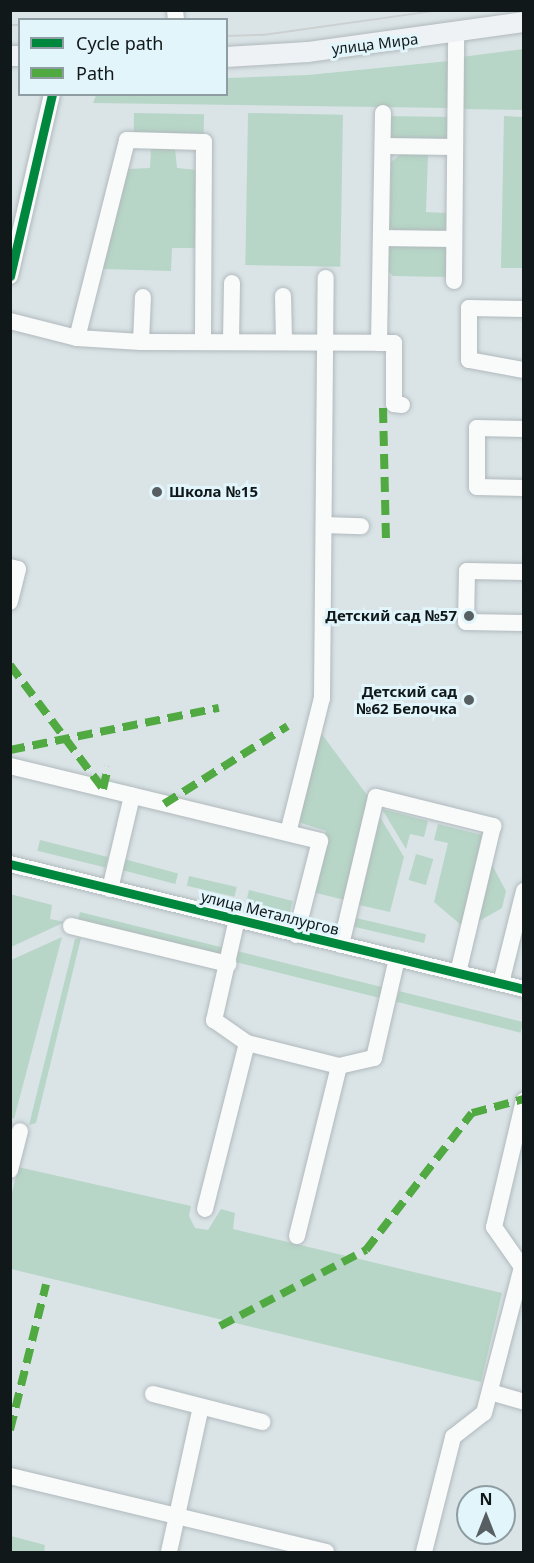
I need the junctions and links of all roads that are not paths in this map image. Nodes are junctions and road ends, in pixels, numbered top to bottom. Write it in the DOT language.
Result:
graph roads {
  1 [pos="524,22"];
  2 [pos="456,32"];
  3 [pos="228,57"];
  4 [pos="52,96"];
  5 [pos="383,112"];
  6 [pos="382,146"];
  7 [pos="455,147"];
  8 [pos="381,238"];
  9 [pos="454,239"];
  10 [pos="10,276"];
  11 [pos="326,278"];
  12 [pos="454,281"];
  13 [pos="232,283"];
  14 [pos="283,296"];
  15 [pos="143,297"];
  16 [pos="524,309"];
  17 [pos="10,321"];
  18 [pos="77,338"];
  19 [pos="203,341"];
  20 [pos="231,341"];
  21 [pos="284,341"];
  22 [pos="141,342"];
  23 [pos="326,342"];
  24 [pos="379,343"];
  25 [pos="524,370"];
  26 [pos="402,405"];
  27 [pos="524,429"];
  28 [pos="524,488"];
  29 [pos="324,525"];
  30 [pos="361,526"];
  31 [pos="10,567"];
  32 [pos="524,572"];
  33 [pos="10,602"];
  34 [pos="524,623"];
  35 [pos="10,766"];
  36 [pos="132,796"];
  37 [pos="288,833"];
  38 [pos="10,864"];
  39 [pos="110,889"];
  40 [pos="524,891"];
  41 [pos="237,919"];
  42 [pos="71,926"];
  43 [pos="296,935"];
  44 [pos="341,945"];
  45 [pos="397,958"];
  46 [pos="228,964"];
  47 [pos="458,973"];
  48 [pos="501,983"];
  49 [pos="524,988"];
  50 [pos="247,1043"];
  51 [pos="339,1066"];
  52 [pos="524,1100"];
  53 [pos="20,1132"];
  54 [pos="10,1170"];
  55 [pos="205,1209"];
  56 [pos="297,1236"];
  57 [pos="521,1282"];
  58 [pos="490,1392"];
  59 [pos="153,1394"];
  60 [pos="524,1402"];
  61 [pos="201,1407"];
  62 [pos="262,1422"];
  63 [pos="10,1476"];
  64 [pos="178,1515"];
  65 [pos="169,1552"];
  66 [pos="326,1552"];
  67 [pos="424,1552"];
  1 -- 2 [label="main road, улица Мира"];
  2 -- 3 [label="main road, улица Мира"];
  2 -- 7 [label="street"];
  4 -- 10 [label="street"];
  5 -- 6 [label="street"];
  6 -- 7 [label="street"];
  6 -- 8 [label="street"];
  7 -- 9 [label="street"];
  8 -- 9 [label="street"];
  8 -- 24 [label="street"];
  9 -- 12 [label="street"];
  11 -- 23 [label="street"];
  13 -- 20 [label="street"];
  14 -- 21 [label="street"];
  15 -- 22 [label="street"];
  16 -- 25 [label="street"];
  17 -- 18 [label="street"];
  18 -- 19 [label="street"];
  18 -- 22 [label="street"];
  19 -- 20 [label="street"];
  19 -- 22 [label="street"];
  20 -- 21 [label="street"];
  21 -- 23 [label="street"];
  23 -- 24 [label="street"];
  23 -- 29 [label="street"];
  24 -- 26 [label="street"];
  27 -- 28 [label="street"];
  29 -- 30 [label="street"];
  29 -- 37 [label="street"];
  31 -- 33 [label="street"];
  32 -- 34 [label="street"];
  35 -- 36 [label="street"];
  36 -- 37 [label="street"];
  36 -- 39 [label="street"];
  37 -- 43 [label="street"];
  38 -- 39 [label="street, улица Металлургов"];
  39 -- 41 [label="street, улица Металлургов"];
  40 -- 48 [label="street"];
  41 -- 43 [label="street, улица Металлургов"];
  41 -- 46 [label="street"];
  42 -- 46 [label="street"];
  43 -- 44 [label="street, улица Металлургов"];
  44 -- 45 [label="street, улица Металлургов"];
  44 -- 47 [label="street"];
  45 -- 47 [label="street, улица Металлургов"];
  45 -- 51 [label="street"];
  46 -- 50 [label="street"];
  47 -- 48 [label="street, улица Металлургов"];
  48 -- 49 [label="street, улица Металлургов"];
  50 -- 51 [label="street"];
  50 -- 55 [label="street"];
  51 -- 56 [label="street"];
  52 -- 57 [label="street"];
  53 -- 54 [label="street"];
  57 -- 58 [label="street"];
  58 -- 60 [label="street"];
  58 -- 67 [label="street"];
  59 -- 61 [label="street"];
  61 -- 62 [label="street"];
  61 -- 64 [label="street"];
  63 -- 64 [label="street"];
  64 -- 65 [label="street"];
  64 -- 66 [label="street"];
}
